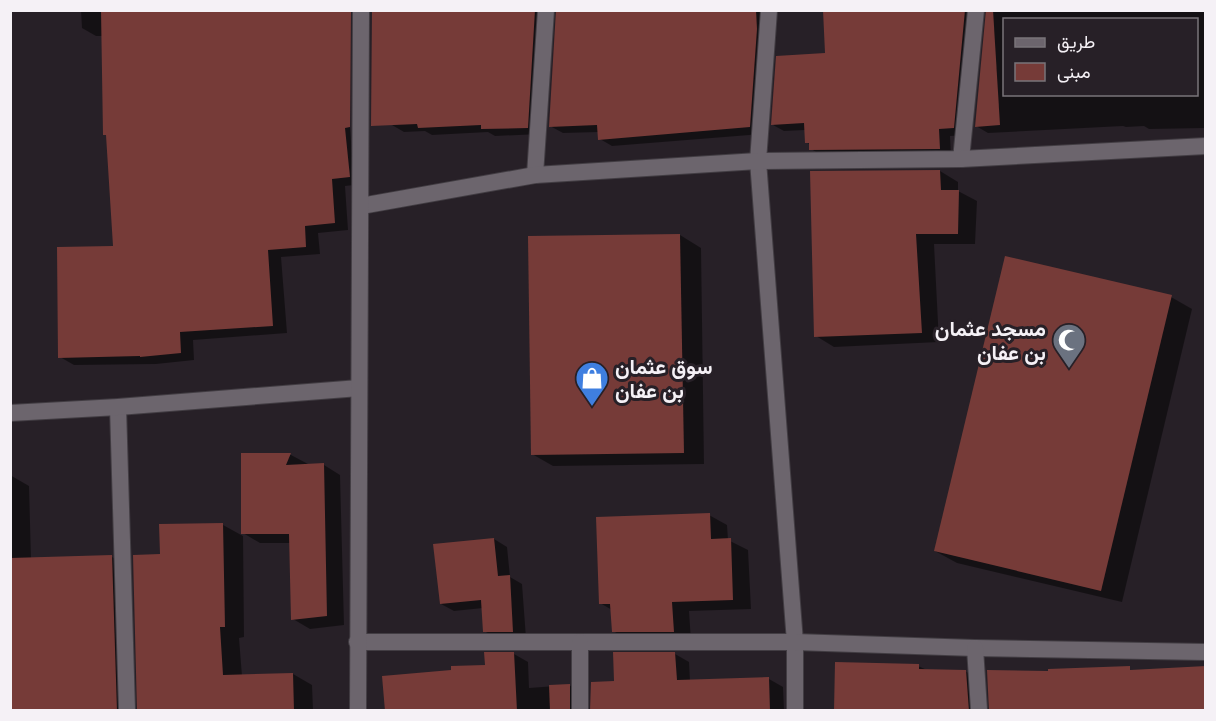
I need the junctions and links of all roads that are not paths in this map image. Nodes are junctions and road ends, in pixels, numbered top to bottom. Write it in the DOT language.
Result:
graph roads {
  1 [pos="361,10"];
  2 [pos="546,10"];
  3 [pos="769,10"];
  4 [pos="976,10"];
  5 [pos="1206,146"];
  6 [pos="961,159"];
  7 [pos="758,161"];
  8 [pos="535,176"];
  9 [pos="361,206"];
  10 [pos="359,388"];
  11 [pos="118,407"];
  12 [pos="10,413"];
  13 [pos="357,642"];
  14 [pos="580,642"];
  15 [pos="795,642"];
  16 [pos="975,648"];
  17 [pos="1206,652"];
  18 [pos="127,711"];
  19 [pos="358,711"];
  20 [pos="579,711"];
  21 [pos="795,711"];
  22 [pos="979,711"];
  1 -- 9 [label="street"];
  2 -- 8 [label="street"];
  3 -- 7 [label="street"];
  4 -- 6 [label="street"];
  5 -- 6 [label="street"];
  6 -- 7 [label="street"];
  7 -- 8 [label="street"];
  7 -- 15 [label="street"];
  8 -- 9 [label="street"];
  9 -- 10 [label="street"];
  10 -- 11 [label="street"];
  10 -- 13 [label="street"];
  11 -- 12 [label="street"];
  11 -- 18 [label="street"];
  13 -- 14 [label="street"];
  13 -- 19 [label="street"];
  14 -- 15 [label="street"];
  14 -- 20 [label="street"];
  15 -- 16 [label="street"];
  15 -- 21 [label="street"];
  16 -- 17 [label="street"];
  16 -- 22 [label="street"];
}
